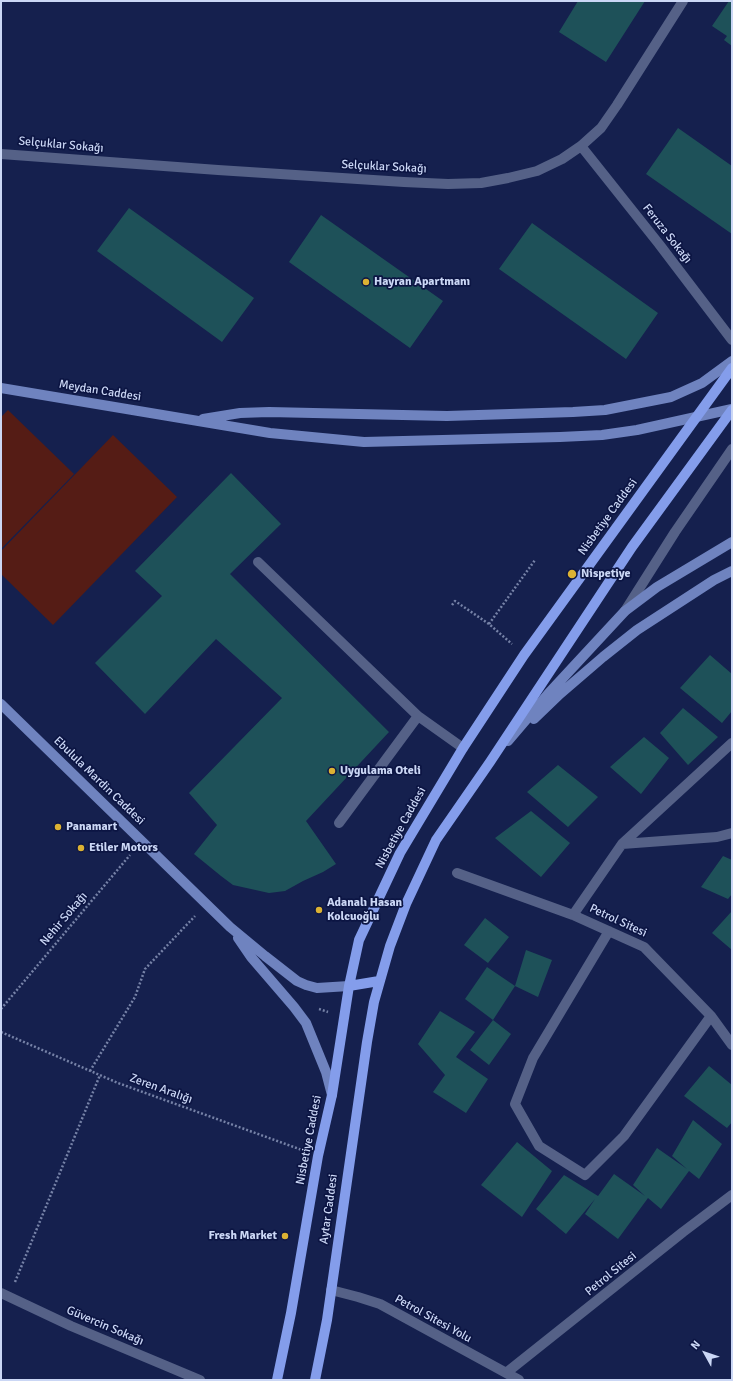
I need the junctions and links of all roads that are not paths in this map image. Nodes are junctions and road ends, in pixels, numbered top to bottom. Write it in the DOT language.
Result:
graph roads {
  1 [pos="683,1"];
  2 [pos="581,146"];
  3 [pos="1,154"];
  4 [pos="732,340"];
  5 [pos="732,361"];
  6 [pos="732,368"];
  7 [pos="1,388"];
  8 [pos="732,410"];
  9 [pos="195,420"];
  10 [pos="732,449"];
  11 [pos="732,542"];
  12 [pos="258,562"];
  13 [pos="732,571"];
  14 [pos="625,610"];
  15 [pos="1,704"];
  16 [pos="418,716"];
  17 [pos="732,743"];
  18 [pos="463,748"];
  19 [pos="490,762"];
  20 [pos="338,823"];
  21 [pos="732,833"];
  22 [pos="622,844"];
  23 [pos="458,873"];
  24 [pos="573,915"];
  25 [pos="230,927"];
  26 [pos="609,931"];
  27 [pos="379,981"];
  28 [pos="349,986"];
  29 [pos="711,1016"];
  30 [pos="732,1044"];
  31 [pos="332,1095"];
  32 [pos="732,1195"];
  33 [pos="331,1290"];
  34 [pos="5,1295"];
  35 [pos="506,1373"];
  36 [pos="200,1380"];
  37 [pos="277,1380"];
  38 [pos="316,1380"];
  39 [pos="519,1380"];
  1 -- 2 [label="street, Selçuklar Sokağı"];
  2 -- 3 [label="street, Selçuklar Sokağı"];
  2 -- 4 [label="street, Feruza Sokağı"];
  5 -- 9 [label="main road"];
  6 -- 18 [label="main road, Nisbetiye Caddesi"];
  7 -- 9 [label="main road, Meydan Caddesi"];
  8 -- 9 [label="main road, Meydan Caddesi"];
  8 -- 19 [label="main road"];
  10 -- 14 [label="street"];
  11 -- 14 [label="main road"];
  12 -- 16 [label="street"];
  13 -- 19 [label="main road"];
  14 -- 19 [label="main road"];
  15 -- 25 [label="main road, Ebulula Mardin Caddesi"];
  16 -- 18 [label="street"];
  16 -- 20 [label="street"];
  17 -- 22 [label="street"];
  18 -- 28 [label="main road, Nisbetiye Caddesi"];
  19 -- 27 [label="main road"];
  21 -- 22 [label="street"];
  22 -- 24 [label="street"];
  23 -- 24 [label="street, Petrol Sitesi"];
  24 -- 26 [label="street, Petrol Sitesi"];
  25 -- 28 [label="main road"];
  25 -- 31 [label="main road"];
  26 -- 29 [label="street, Petrol Sitesi"];
  26 -- 29 [label="street"];
  27 -- 28 [label="main road"];
  27 -- 33 [label="main road, Aytar Caddesi"];
  28 -- 31 [label="main road, Nisbetiye Caddesi"];
  29 -- 30 [label="street, Petrol Sitesi"];
  31 -- 37 [label="main road, Nisbetiye Caddesi"];
  32 -- 35 [label="street, Petrol Sitesi"];
  33 -- 35 [label="street, Petrol Sitesi Yolu"];
  33 -- 38 [label="main road, Aytar Caddesi"];
  34 -- 36 [label="street, Güvercin Sokağı"];
  35 -- 39 [label="street, Petrol Sitesi Yolu"];
}
